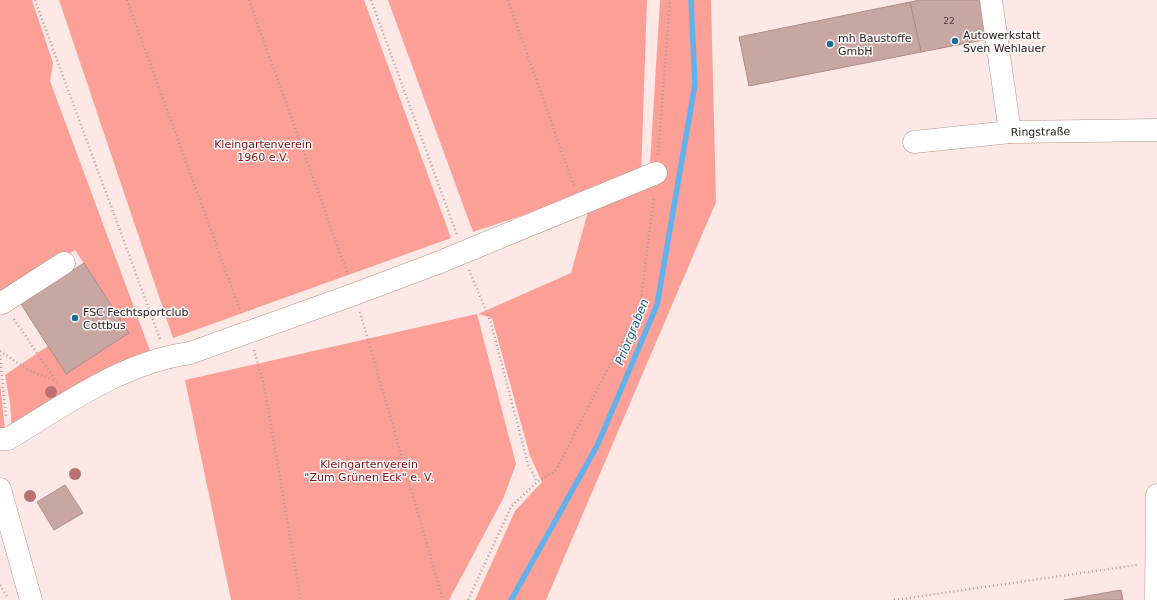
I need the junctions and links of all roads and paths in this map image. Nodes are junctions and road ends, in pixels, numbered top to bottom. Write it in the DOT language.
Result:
graph roads {
  1 [pos="35,0"];
  2 [pos="128,0"];
  3 [pos="508,0"];
  4 [pos="670,0"];
  5 [pos="991,0"];
  6 [pos="1157,130"];
  7 [pos="1010,132"];
  8 [pos="914,142"];
  9 [pos="656,173"];
  10 [pos="581,205"];
  11 [pos="64,263"];
  12 [pos="2,303"];
  13 [pos="248,332"];
  14 [pos="0,351"];
  15 [pos="0,355"];
  16 [pos="166,356"];
  17 [pos="56,381"];
  18 [pos="65,392"];
  19 [pos="4,439"];
  20 [pos="0,489"];
  21 [pos="1157,495"];
  22 [pos="1155,562"];
  23 [pos="0,585"];
  24 [pos="10,600"];
  25 [pos="31,600"];
  26 [pos="301,600"];
  27 [pos="468,600"];
  28 [pos="894,600"];
  29 [pos="1156,600"];
  1 -- 16 [label="path"];
  2 -- 13 [label="path"];
  3 -- 10 [label="path"];
  4 -- 9 [label="path"];
  5 -- 7 [label="street, Ringstraße"];
  6 -- 7 [label="street, Ringstraße"];
  7 -- 8 [label="street"];
  9 -- 10 [label="street"];
  9 -- 27 [label="path"];
  10 -- 13 [label="street"];
  11 -- 12 [label="street"];
  12 -- 17 [label="path"];
  13 -- 16 [label="street"];
  13 -- 26 [label="path"];
  14 -- 17 [label="path"];
  15 -- 19 [label="path"];
  16 -- 18 [label="street"];
  17 -- 18 [label="path"];
  17 -- 18 [label="path"];
  18 -- 19 [label="street"];
  20 -- 25 [label="street"];
  21 -- 22 [label="street"];
  22 -- 28 [label="path"];
  22 -- 29 [label="street"];
  23 -- 24 [label="path"];
}
